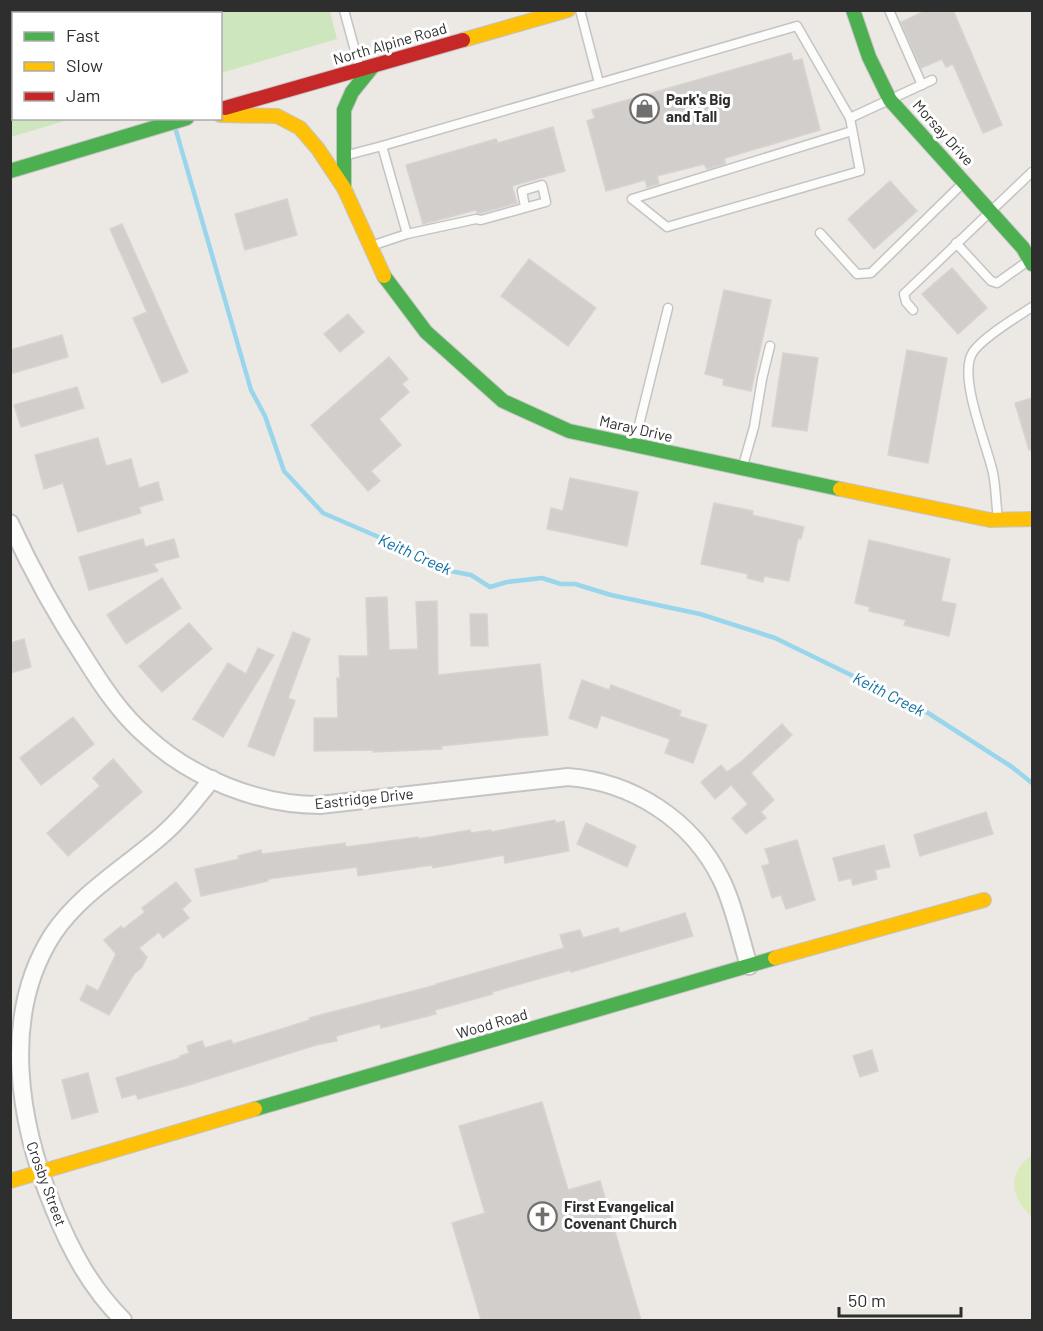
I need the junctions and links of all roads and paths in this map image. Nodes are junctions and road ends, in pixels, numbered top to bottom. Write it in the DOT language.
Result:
graph roads {
  1 [pos="344,10"];
  2 [pos="568,10"];
  3 [pos="580,10"];
  4 [pos="853,10"];
  5 [pos="889,10"];
  6 [pos="367,68"];
  7 [pos="932,80"];
  8 [pos="599,82"];
  9 [pos="922,85"];
  10 [pos="890,100"];
  11 [pos="222,108"];
  12 [pos="222,115"];
  13 [pos="850,118"];
  14 [pos="181,120"];
  15 [pos="852,131"];
  16 [pos="382,146"];
  17 [pos="344,156"];
  18 [pos="10,171"];
  19 [pos="1032,172"];
  20 [pos="965,182"];
  21 [pos="344,188"];
  22 [pos="525,207"];
  23 [pos="990,211"];
  24 [pos="820,233"];
  25 [pos="407,234"];
  26 [pos="956,243"];
  27 [pos="370,246"];
  28 [pos="1031,262"];
  29 [pos="1032,307"];
  30 [pos="668,308"];
  31 [pos="913,310"];
  32 [pos="770,346"];
  33 [pos="634,445"];
  34 [pos="742,469"];
  35 [pos="1032,519"];
  36 [pos="998,520"];
  37 [pos="10,523"];
  38 [pos="212,779"];
  39 [pos="984,900"];
  40 [pos="749,966"];
  41 [pos="39,1173"];
  42 [pos="10,1181"];
  43 [pos="123,1320"];
  1 -- 6 [label="lane"];
  2 -- 6 [label="street, North Alpine Road"];
  3 -- 8 [label="lane"];
  4 -- 10 [label="street, Morsay Drive"];
  5 -- 9 [label="lane"];
  6 -- 11 [label="street, North Alpine Road"];
  6 -- 17 [label="street"];
  7 -- 9 [label="lane"];
  8 -- 13 [label="lane"];
  8 -- 16 [label="lane"];
  9 -- 10 [label="lane"];
  10 -- 13 [label="lane"];
  10 -- 20 [label="street, Morsay Drive"];
  12 -- 21 [label="street"];
  13 -- 15 [label="lane"];
  14 -- 18 [label="street"];
  15 -- 15 [label="lane"];
  16 -- 17 [label="lane"];
  16 -- 25 [label="lane"];
  17 -- 21 [label="street"];
  19 -- 23 [label="lane"];
  20 -- 23 [label="street, Morsay Drive"];
  20 -- 24 [label="lane"];
  21 -- 27 [label="street, Maray Drive"];
  22 -- 25 [label="lane"];
  23 -- 26 [label="lane"];
  23 -- 28 [label="street, Morsay Drive"];
  25 -- 27 [label="lane"];
  26 -- 28 [label="lane"];
  26 -- 31 [label="lane"];
  27 -- 33 [label="street, Maray Drive"];
  29 -- 36 [label="lane"];
  30 -- 33 [label="lane"];
  32 -- 34 [label="lane"];
  33 -- 34 [label="street, Maray Drive"];
  34 -- 36 [label="street, Maray Drive"];
  35 -- 36 [label="street, Maray Drive"];
  37 -- 38 [label="street, Eastridge Drive"];
  38 -- 40 [label="street, Eastridge Drive"];
  38 -- 41 [label="street, Crosby Street"];
  39 -- 40 [label="street, Wood Road"];
  40 -- 41 [label="street, Wood Road"];
  41 -- 42 [label="street, Wood Road"];
  41 -- 43 [label="street, Crosby Street"];
}
